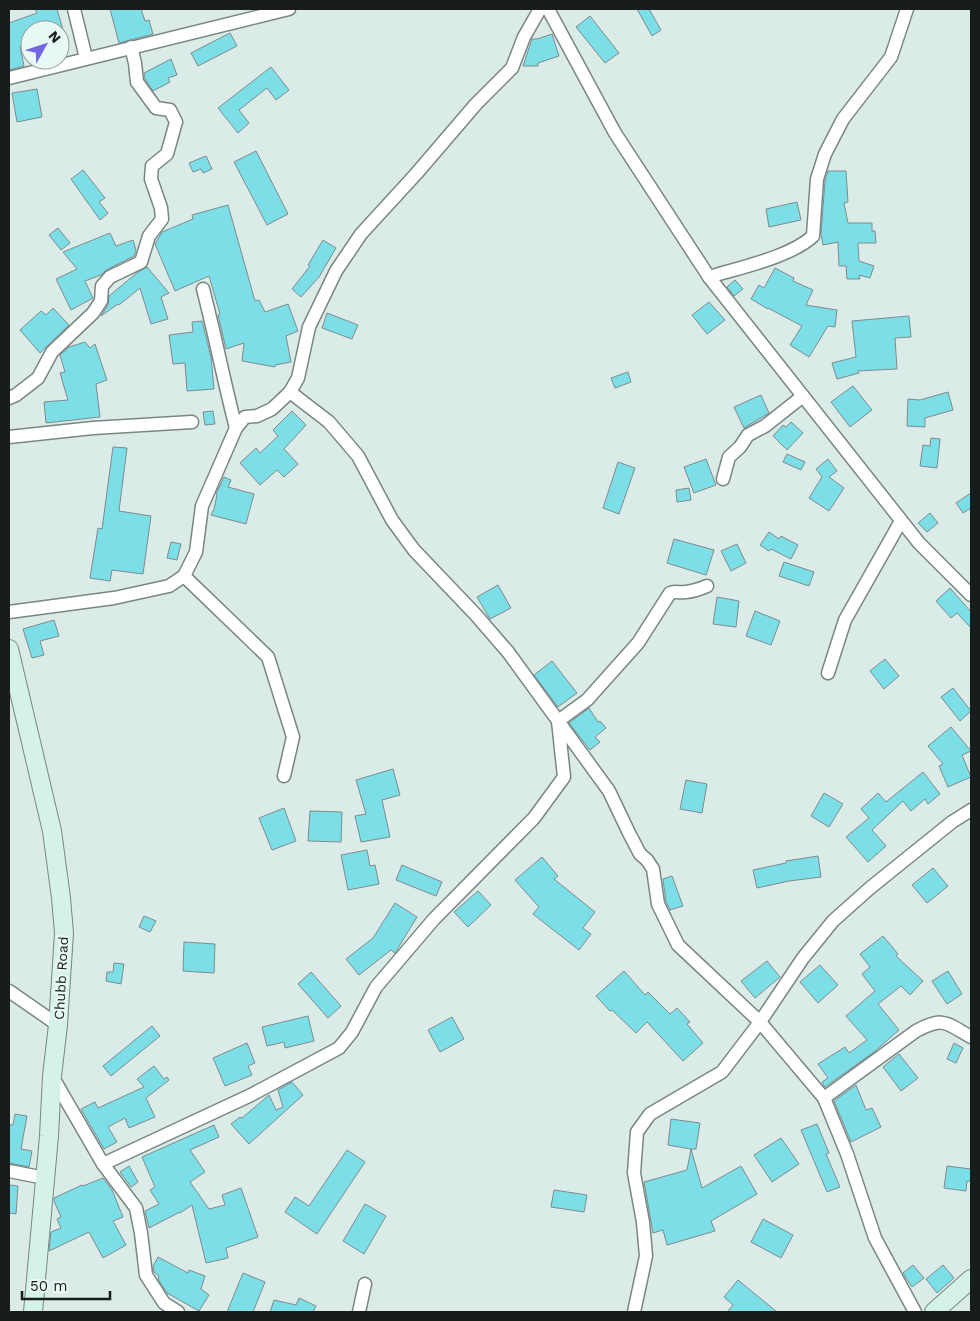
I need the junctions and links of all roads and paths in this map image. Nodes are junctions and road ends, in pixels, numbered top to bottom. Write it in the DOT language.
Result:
graph roads {
  1 [pos="74,9"];
  2 [pos="289,9"];
  3 [pos="540,9"];
  4 [pos="548,9"];
  5 [pos="907,9"];
  6 [pos="131,47"];
  7 [pos="86,58"];
  8 [pos="9,78"];
  9 [pos="709,277"];
  10 [pos="203,289"];
  11 [pos="290,392"];
  12 [pos="803,396"];
  13 [pos="9,398"];
  14 [pos="192,422"];
  15 [pos="236,428"];
  16 [pos="9,437"];
  17 [pos="722,479"];
  18 [pos="902,521"];
  19 [pos="184,576"];
  20 [pos="707,586"];
  21 [pos="971,595"];
  22 [pos="9,612"];
  23 [pos="9,649"];
  24 [pos="11,673"];
  25 [pos="828,674"];
  26 [pos="558,721"];
  27 [pos="284,776"];
  28 [pos="971,810"];
  29 [pos="9,991"];
  30 [pos="760,1022"];
  31 [pos="58,1026"];
  32 [pos="971,1037"];
  33 [pos="52,1076"];
  34 [pos="824,1098"];
  35 [pos="103,1164"];
  36 [pos="9,1171"];
  37 [pos="45,1178"];
  38 [pos="971,1279"];
  39 [pos="365,1284"];
  40 [pos="33,1312"];
  41 [pos="178,1312"];
  42 [pos="359,1312"];
  43 [pos="634,1312"];
  44 [pos="915,1312"];
  45 [pos="934,1312"];
  1 -- 7 [label="street"];
  2 -- 6 [label="street"];
  3 -- 11 [label="street"];
  4 -- 9 [label="street"];
  5 -- 9 [label="street"];
  6 -- 7 [label="street"];
  6 -- 13 [label="street"];
  7 -- 8 [label="street"];
  9 -- 12 [label="street"];
  10 -- 15 [label="street"];
  11 -- 15 [label="street"];
  11 -- 26 [label="street"];
  12 -- 17 [label="street"];
  12 -- 18 [label="street"];
  14 -- 16 [label="street"];
  15 -- 19 [label="street"];
  18 -- 21 [label="street"];
  18 -- 25 [label="street"];
  19 -- 22 [label="street"];
  19 -- 27 [label="street"];
  20 -- 26 [label="street"];
  23 -- 24 [label="street, Chubb Road"];
  24 -- 31 [label="street, Chubb Road"];
  26 -- 30 [label="street"];
  26 -- 35 [label="street"];
  28 -- 30 [label="street"];
  29 -- 31 [label="street"];
  30 -- 34 [label="street"];
  30 -- 43 [label="street"];
  31 -- 33 [label="street, Chubb Road"];
  32 -- 34 [label="street"];
  33 -- 35 [label="street"];
  33 -- 37 [label="street, Chubb Road"];
  34 -- 44 [label="street"];
  35 -- 41 [label="street"];
  36 -- 37 [label="street"];
  37 -- 40 [label="street, Chubb Road"];
  38 -- 45 [label="street"];
  39 -- 42 [label="street"];
}
